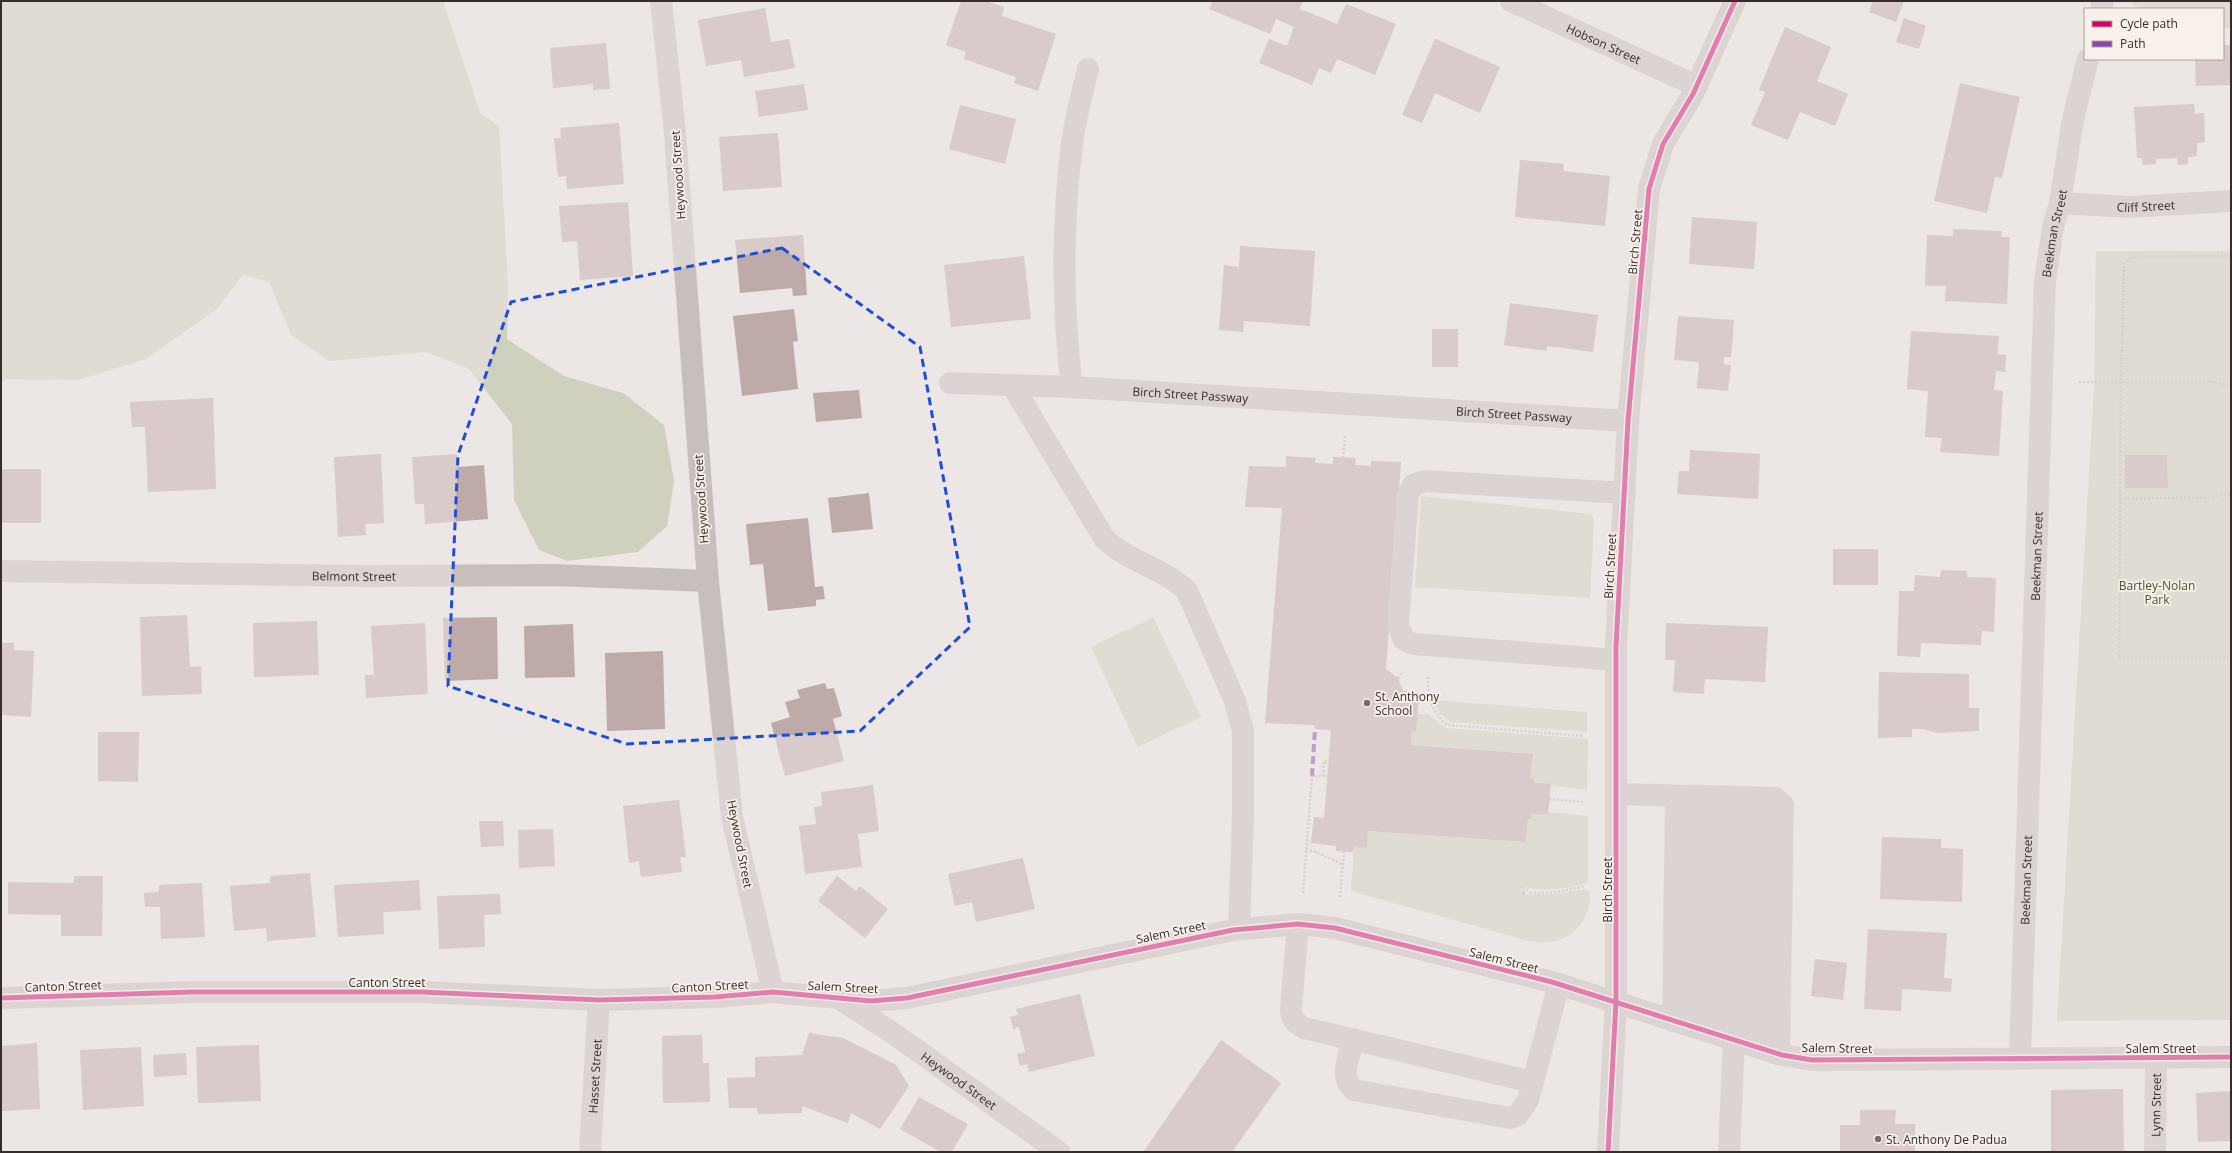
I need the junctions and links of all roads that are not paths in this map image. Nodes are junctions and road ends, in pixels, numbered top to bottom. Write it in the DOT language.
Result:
graph roads {
  1 [pos="661,1"];
  2 [pos="1511,1"];
  3 [pos="1735,1"];
  4 [pos="2088,60"];
  5 [pos="1088,69"];
  6 [pos="1697,86"];
  7 [pos="2231,201"];
  8 [pos="2060,203"];
  9 [pos="950,383"];
  10 [pos="1012,385"];
  11 [pos="1072,387"];
  12 [pos="1628,421"];
  13 [pos="1625,493"];
  14 [pos="1,571"];
  15 [pos="708,581"];
  16 [pos="1616,660"];
  17 [pos="1616,794"];
  18 [pos="1721,797"];
  19 [pos="1298,924"];
  20 [pos="1239,929"];
  21 [pos="1559,984"];
  22 [pos="773,992"];
  23 [pos="1,998"];
  24 [pos="838,998"];
  25 [pos="599,1000"];
  26 [pos="1616,1001"];
  27 [pos="1673,1021"];
  28 [pos="1354,1039"];
  29 [pos="1735,1040"];
  30 [pos="2020,1058"];
  31 [pos="2231,1058"];
  32 [pos="2156,1059"];
  33 [pos="1533,1082"];
  34 [pos="590,1152"];
  35 [pos="1059,1152"];
  36 [pos="1608,1152"];
  37 [pos="1729,1152"];
  38 [pos="2155,1152"];
  1 -- 15 [label="street, Heywood Street"];
  2 -- 6 [label="street, Hobson Street"];
  3 -- 6 [label="street, Birch Street"];
  4 -- 8 [label="street, Beekman Street"];
  5 -- 11 [label="street"];
  6 -- 12 [label="street, Birch Street"];
  7 -- 8 [label="street, Cliff Street"];
  8 -- 30 [label="street, Beekman Street"];
  9 -- 10 [label="street, Birch Street Passway"];
  10 -- 11 [label="street, Birch Street Passway"];
  10 -- 20 [label="street"];
  11 -- 12 [label="street, Birch Street Passway"];
  12 -- 13 [label="street, Birch Street"];
  13 -- 16 [label="street, Birch Street"];
  13 -- 16 [label="street"];
  14 -- 15 [label="street, Belmont Street"];
  15 -- 22 [label="street, Heywood Street"];
  16 -- 17 [label="street, Birch Street"];
  17 -- 18 [label="street"];
  17 -- 26 [label="street, Birch Street"];
  18 -- 27 [label="street"];
  18 -- 29 [label="street"];
  18 -- 29 [label="street"];
  18 -- 29 [label="street"];
  19 -- 20 [label="street, Salem Street"];
  19 -- 21 [label="street, Salem Street"];
  19 -- 28 [label="street"];
  20 -- 24 [label="street, Salem Street"];
  21 -- 26 [label="street, Salem Street"];
  21 -- 33 [label="street"];
  22 -- 24 [label="street, Salem Street"];
  22 -- 25 [label="street, Canton Street"];
  23 -- 25 [label="street, Canton Street"];
  24 -- 35 [label="street, Heywood Street"];
  25 -- 34 [label="street, Hasset Street"];
  26 -- 27 [label="street, Salem Street"];
  26 -- 36 [label="street, Birch Street"];
  27 -- 29 [label="street, Salem Street"];
  28 -- 33 [label="street"];
  28 -- 33 [label="street"];
  29 -- 30 [label="street, Salem Street"];
  29 -- 37 [label="street"];
  30 -- 32 [label="street, Salem Street"];
  31 -- 32 [label="street, Salem Street"];
  32 -- 38 [label="street, Lynn Street"];
}
